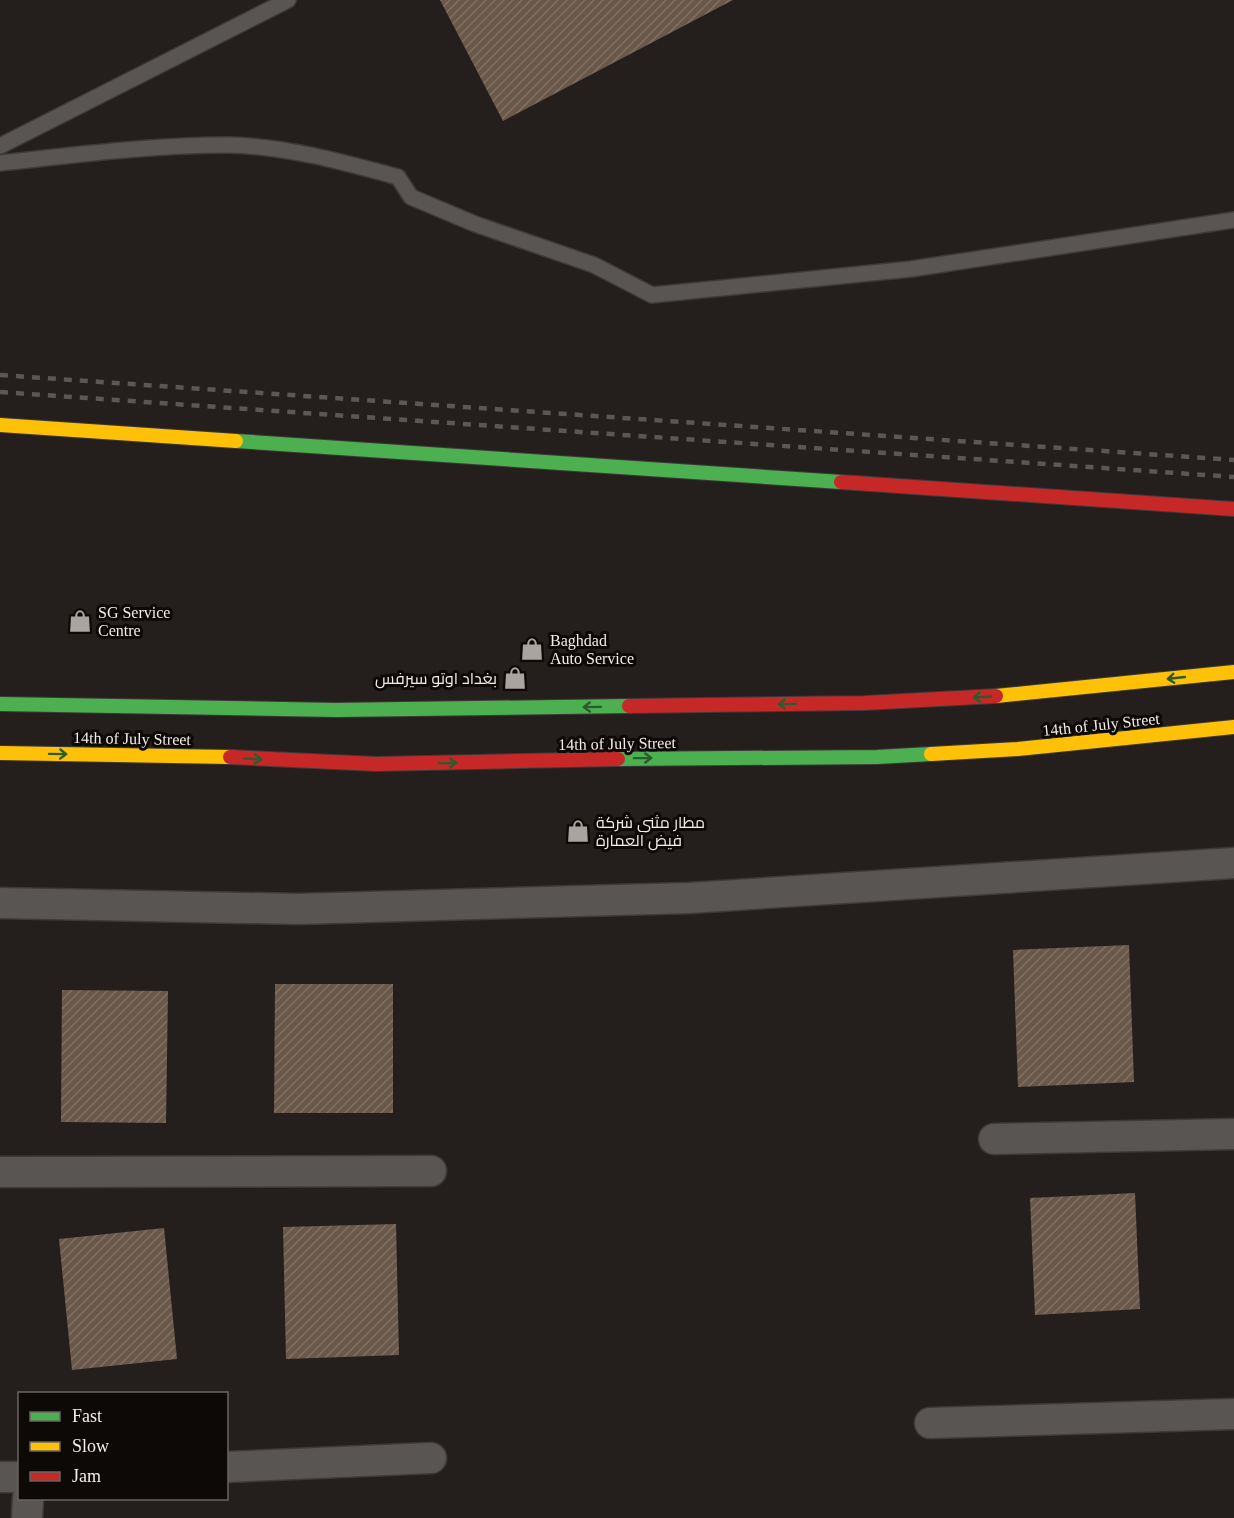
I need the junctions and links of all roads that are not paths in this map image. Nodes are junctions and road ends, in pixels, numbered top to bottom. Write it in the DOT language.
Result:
graph roads {
  1 [pos="288,0"];
  2 [pos="0,146"];
  3 [pos="0,163"];
  4 [pos="1234,220"];
  5 [pos="0,425"];
  6 [pos="1234,509"];
  7 [pos="1234,672"];
  8 [pos="0,704"];
  9 [pos="1234,727"];
  10 [pos="0,753"];
  11 [pos="1234,863"];
  12 [pos="0,903"];
  13 [pos="1234,1134"];
  14 [pos="994,1139"];
  15 [pos="431,1171"];
  16 [pos="0,1172"];
  17 [pos="1234,1414"];
  18 [pos="930,1424"];
  19 [pos="431,1458"];
  20 [pos="228,1467"];
  21 [pos="0,1477"];
  22 [pos="18,1477"];
  23 [pos="28,1500"];
  24 [pos="27,1518"];
  1 -- 2 [label="lane"];
  3 -- 4 [label="lane"];
  5 -- 6 [label="main road"];
  7 -- 8 [label="main road, 14th of July Street, one-way"];
  10 -- 9 [label="main road, 14th of July Street, one-way"];
  11 -- 12 [label="street"];
  13 -- 14 [label="street"];
  15 -- 16 [label="street"];
  17 -- 18 [label="street"];
  19 -- 20 [label="street"];
  21 -- 22 [label="street"];
  23 -- 24 [label="street"];
}
